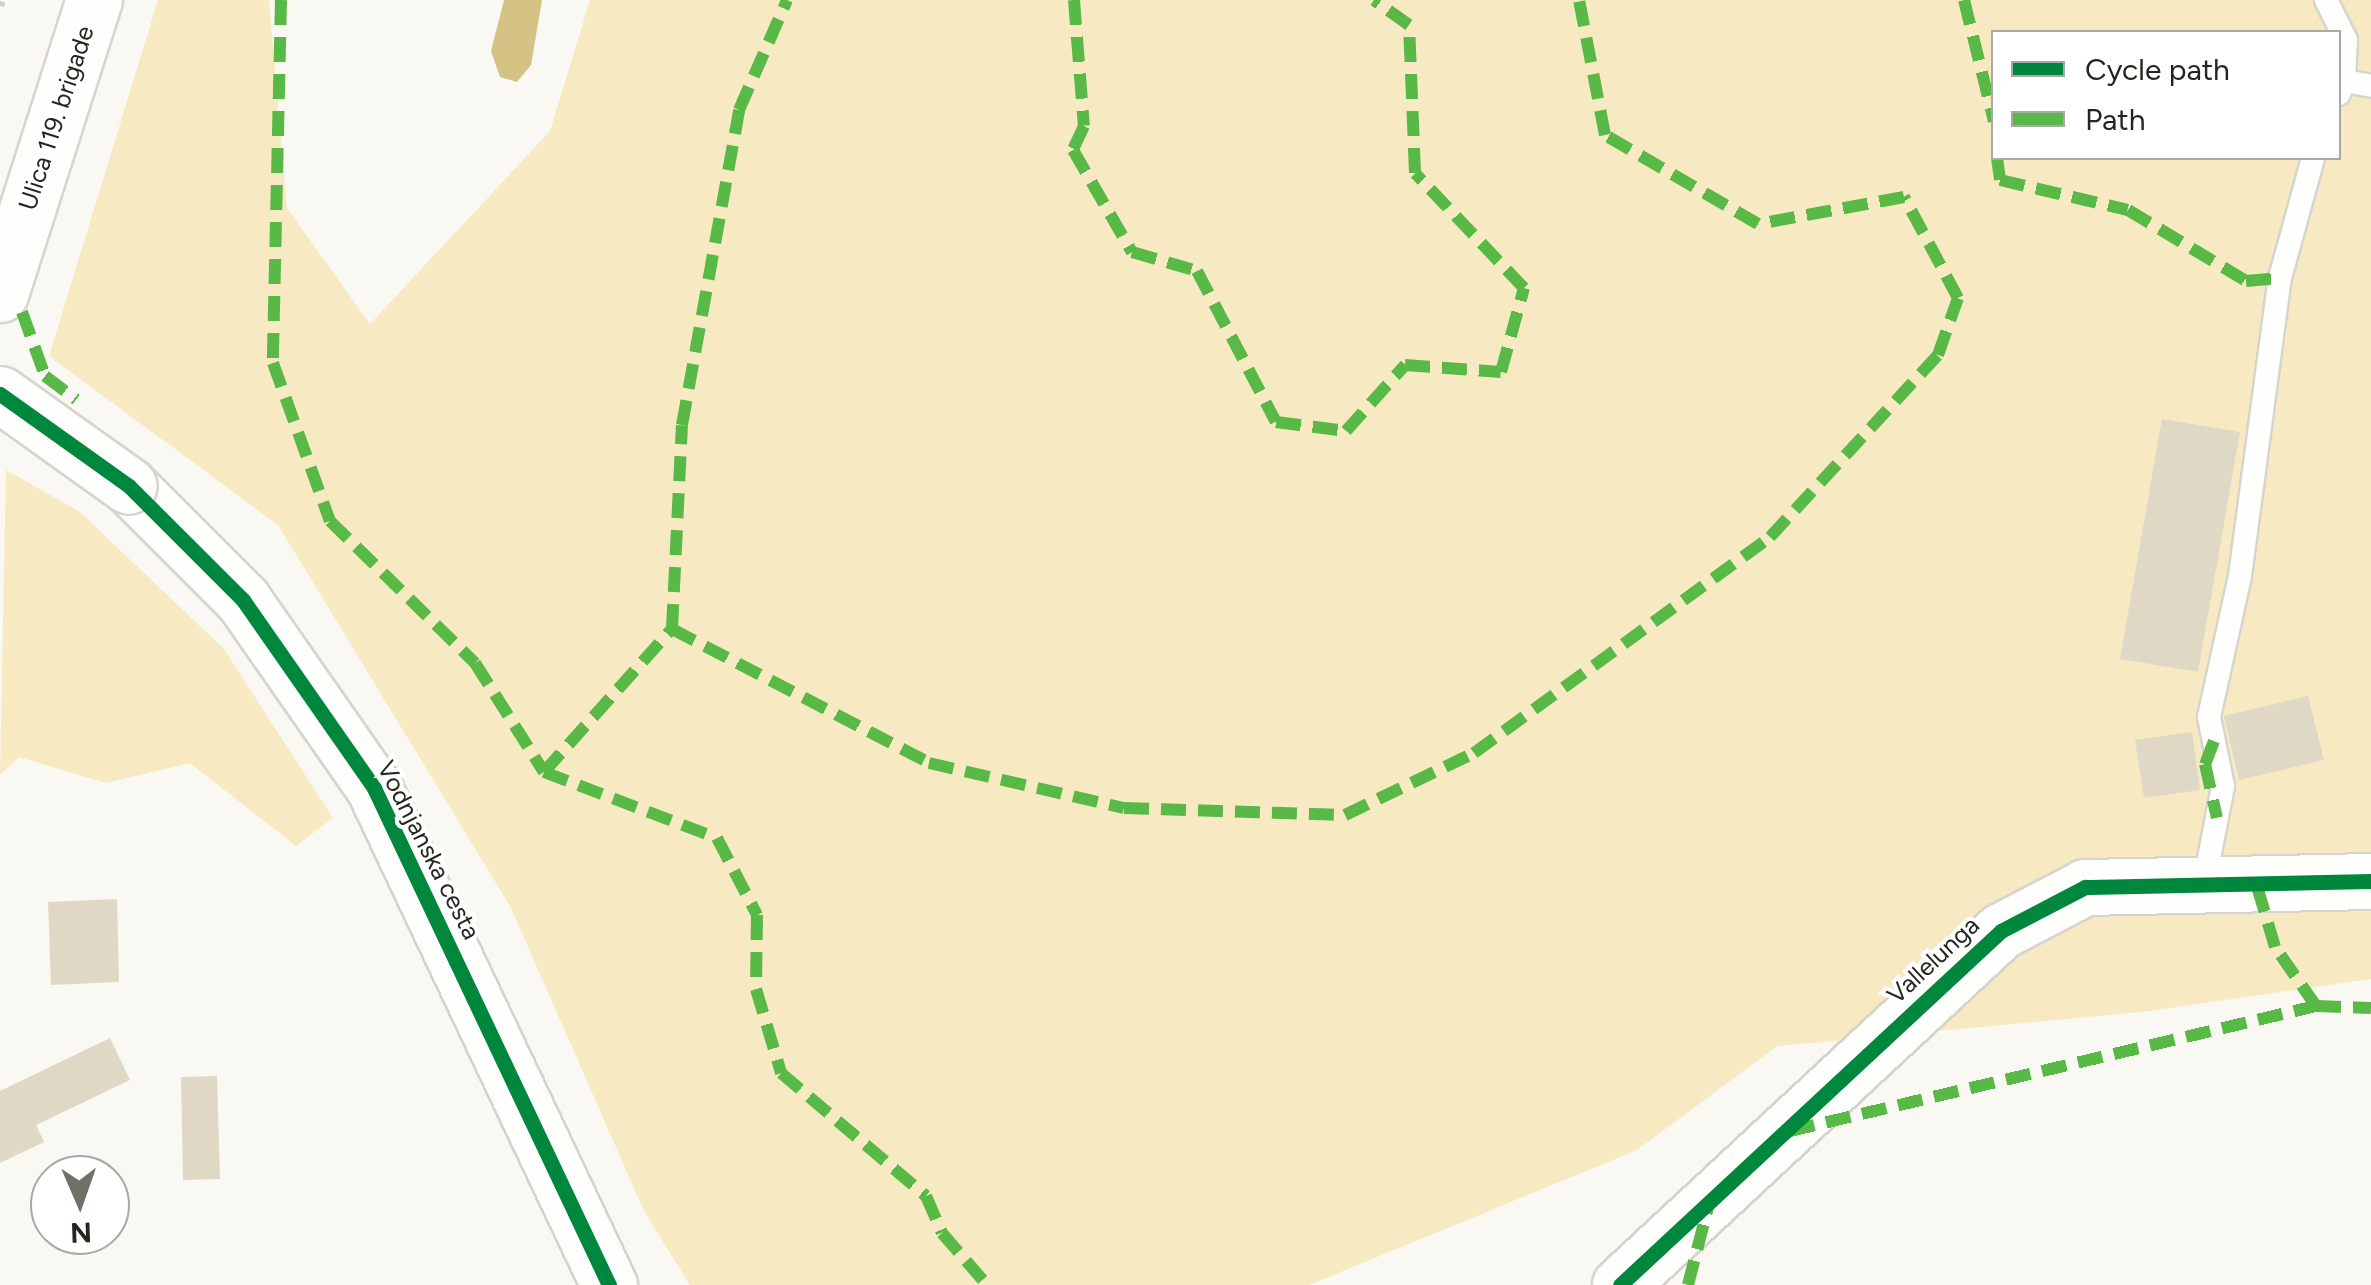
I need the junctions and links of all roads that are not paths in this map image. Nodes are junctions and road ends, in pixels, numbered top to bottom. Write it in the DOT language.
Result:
graph roads {
  1 [pos="94,0"];
  2 [pos="2326,0"];
  3 [pos="2371,86"];
  4 [pos="2341,88"];
  5 [pos="2312,160"];
  6 [pos="0,294"];
  7 [pos="0,394"];
  8 [pos="2371,881"];
  9 [pos="2204,884"];
  10 [pos="610,1285"];
  11 [pos="1620,1285"];
  1 -- 6 [label="main road, Ulica 119. brigade"];
  2 -- 4 [label="lane"];
  3 -- 4 [label="lane"];
  5 -- 9 [label="lane"];
  7 -- 10 [label="main road, Vodnjanska cesta, bridge"];
  8 -- 9 [label="main road, Vallelunga"];
  9 -- 11 [label="main road, Vallelunga"];
}
